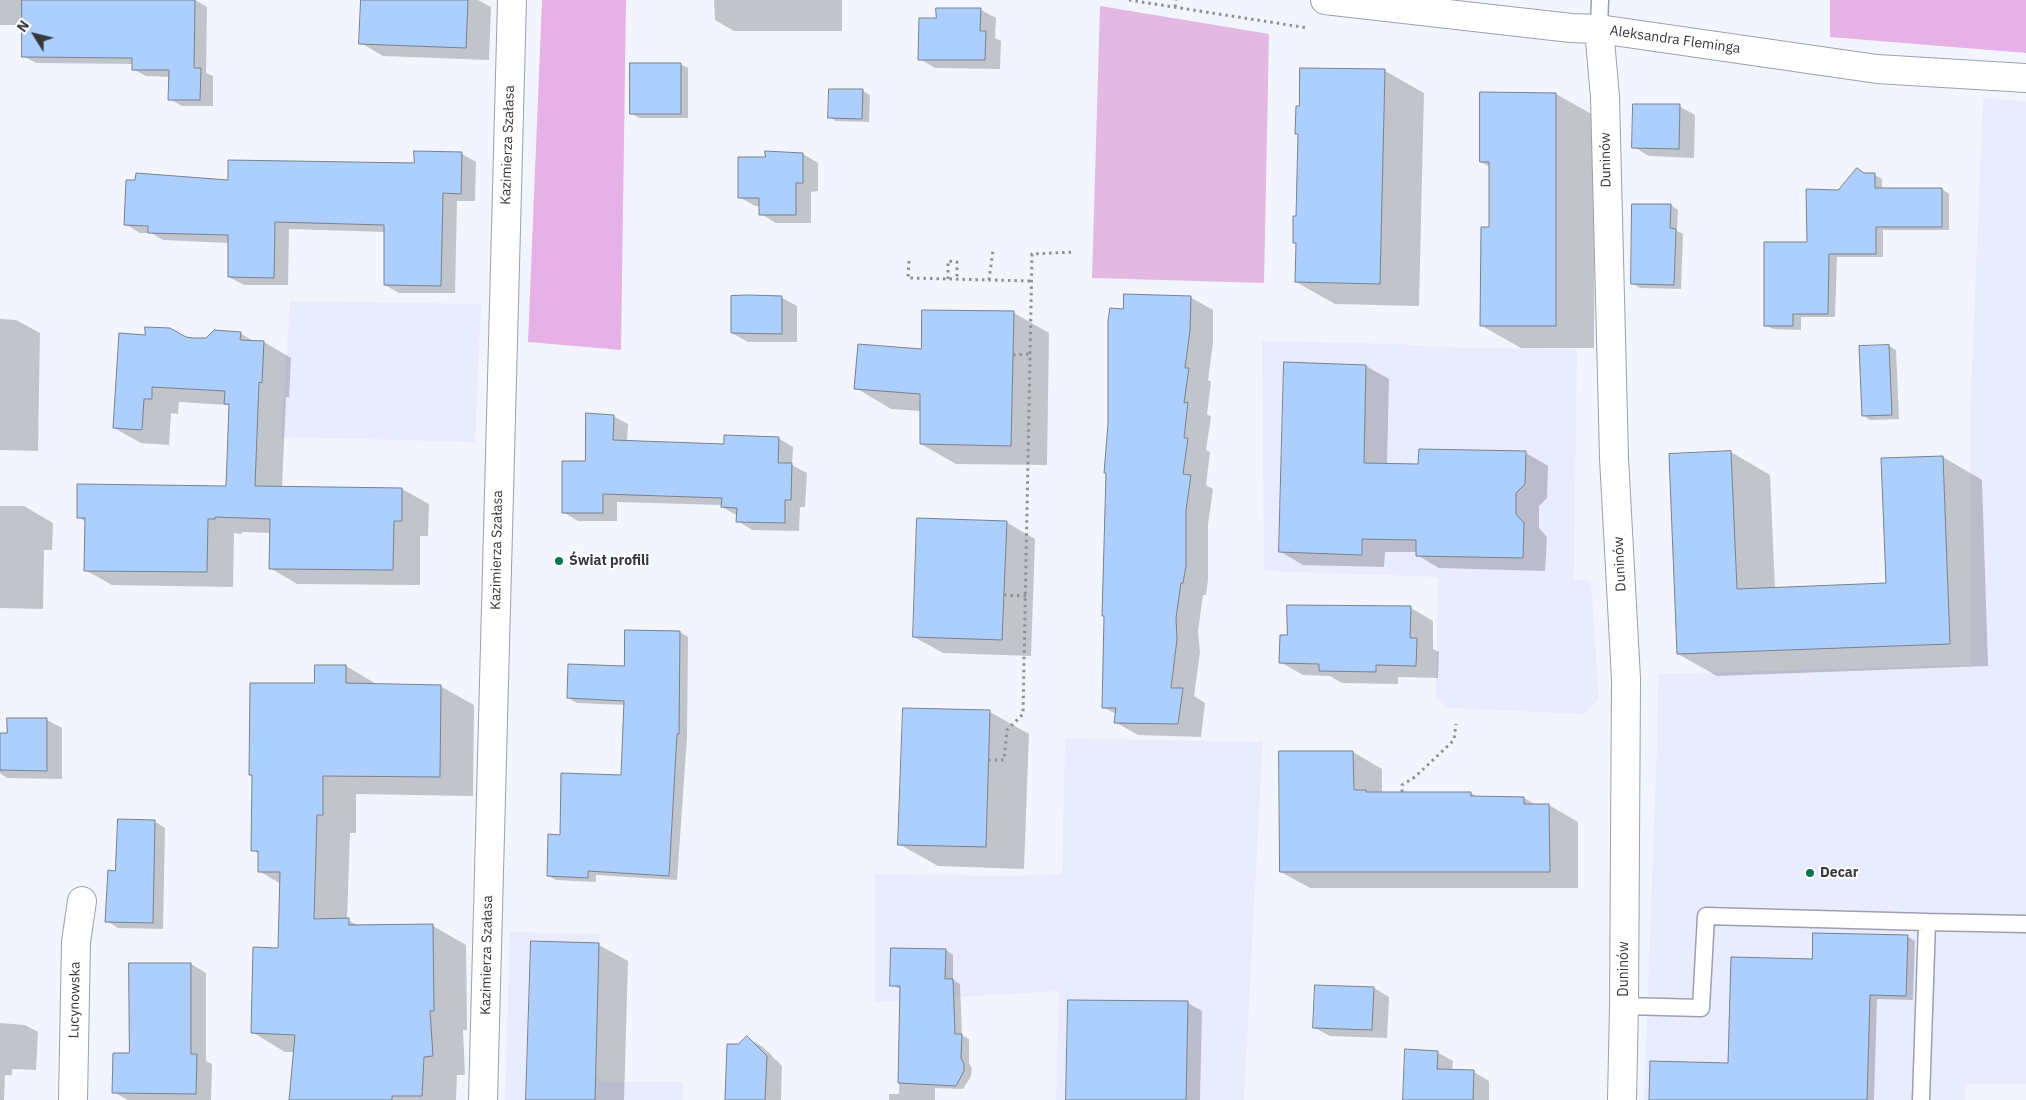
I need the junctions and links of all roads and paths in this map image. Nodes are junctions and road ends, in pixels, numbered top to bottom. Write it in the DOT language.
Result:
graph roads {
  1 [pos="512,0"];
  2 [pos="1176,0"];
  3 [pos="1325,0"];
  4 [pos="1600,0"];
  5 [pos="1176,7"];
  6 [pos="1599,29"];
  7 [pos="2026,78"];
  8 [pos="993,250"];
  9 [pos="1074,252"];
  10 [pos="910,261"];
  11 [pos="948,279"];
  12 [pos="957,279"];
  13 [pos="989,280"];
  14 [pos="1032,281"];
  15 [pos="1030,354"];
  16 [pos="1013,355"];
  17 [pos="1004,595"];
  18 [pos="1026,596"];
  19 [pos="1456,724"];
  20 [pos="988,760"];
  21 [pos="1402,792"];
  22 [pos="82,901"];
  23 [pos="1927,922"];
  24 [pos="2026,924"];
  25 [pos="1624,1006"];
  26 [pos="73,1100"];
  27 [pos="483,1100"];
  28 [pos="1622,1100"];
  29 [pos="1922,1100"];
  1 -- 27 [label="street, Kazimierza Szałasa"];
  2 -- 5 [label="path"];
  3 -- 6 [label="street, Aleksandra Fleminga"];
  4 -- 6 [label="lane"];
  6 -- 7 [label="street, Aleksandra Fleminga"];
  6 -- 25 [label="street, Duninów"];
  8 -- 13 [label="path"];
  9 -- 14 [label="path"];
  10 -- 11 [label="path"];
  11 -- 12 [label="path"];
  11 -- 12 [label="path"];
  12 -- 13 [label="path"];
  13 -- 14 [label="path"];
  14 -- 15 [label="path"];
  15 -- 16 [label="path"];
  15 -- 18 [label="path"];
  17 -- 18 [label="path"];
  18 -- 20 [label="path"];
  19 -- 21 [label="path"];
  22 -- 26 [label="street, Lucynowska"];
  23 -- 24 [label="lane"];
  23 -- 25 [label="lane"];
  23 -- 29 [label="lane"];
  25 -- 28 [label="street, Duninów"];
}
